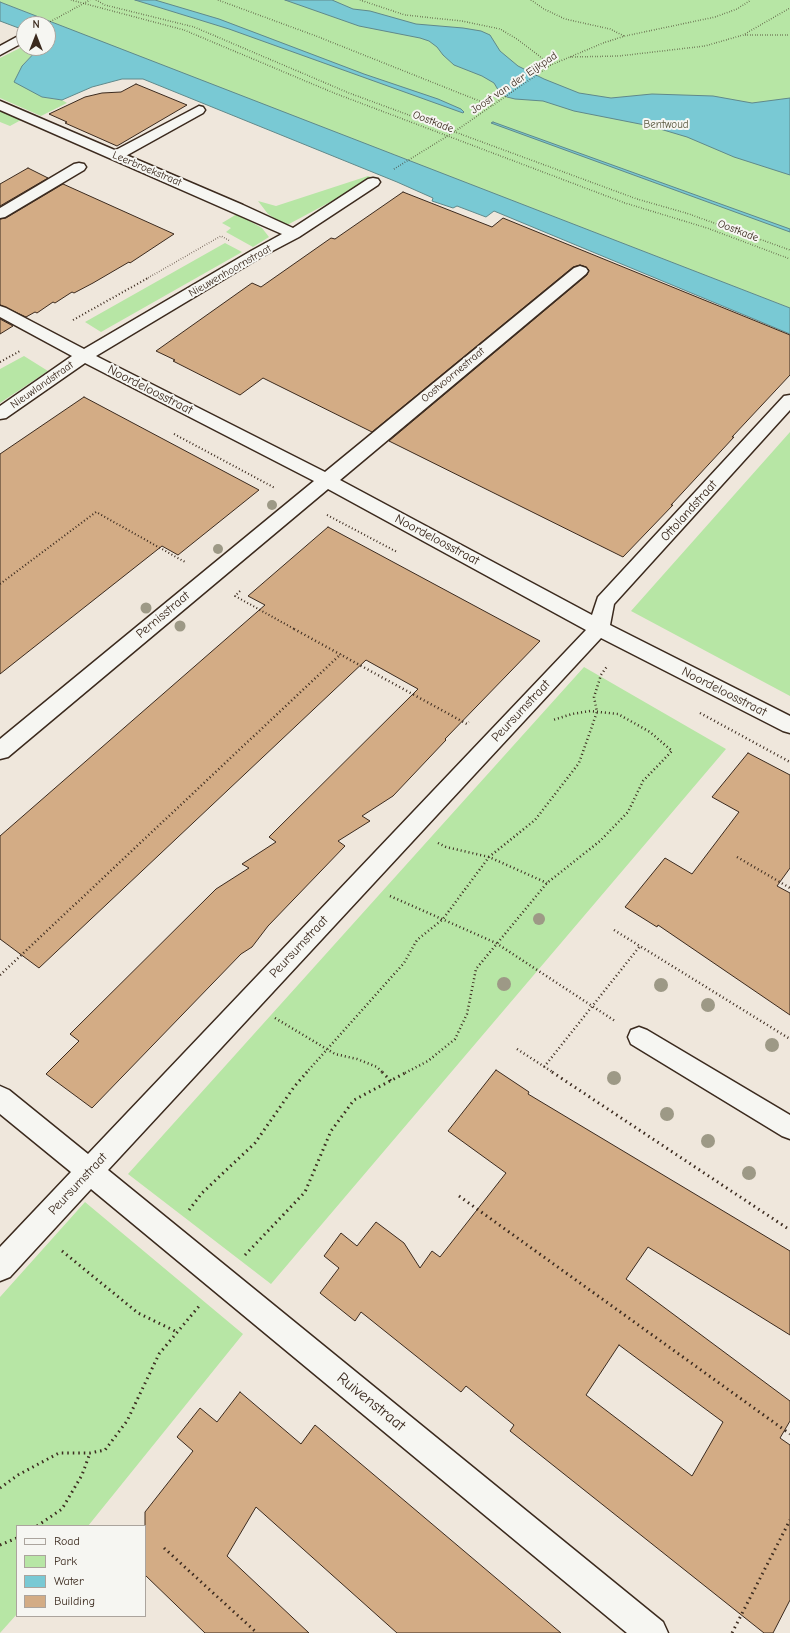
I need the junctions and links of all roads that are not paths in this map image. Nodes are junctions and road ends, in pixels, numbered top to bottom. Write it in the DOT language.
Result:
graph roads {
  1 [pos="16,42"];
  2 [pos="0,51"];
  3 [pos="0,105"];
  4 [pos="198,110"];
  5 [pos="117,155"];
  6 [pos="79,167"];
  7 [pos="373,182"];
  8 [pos="0,214"];
  9 [pos="294,234"];
  10 [pos="580,271"];
  11 [pos="0,311"];
  12 [pos="84,356"];
  13 [pos="790,400"];
  14 [pos="0,414"];
  15 [pos="326,480"];
  16 [pos="598,628"];
  17 [pos="790,726"];
  18 [pos="0,751"];
  19 [pos="639,1037"];
  20 [pos="0,1098"];
  21 [pos="790,1128"];
  22 [pos="90,1170"];
  23 [pos="0,1267"];
  24 [pos="652,1633"];
  1 -- 2 [label="street"];
  3 -- 5 [label="street, Leerbroekstraat"];
  4 -- 5 [label="lane"];
  5 -- 9 [label="street, Leerbroekstraat"];
  6 -- 8 [label="lane"];
  7 -- 9 [label="street, Nieuwenhoornstraat"];
  9 -- 12 [label="street, Nieuwenhoornstraat"];
  10 -- 15 [label="street, Oostvoornestraat"];
  11 -- 12 [label="street, Noordeloosstraat"];
  12 -- 14 [label="street, Nieuwlandstraat"];
  12 -- 15 [label="street, Noordeloosstraat"];
  13 -- 16 [label="street, Ottolandstraat"];
  15 -- 16 [label="street, Noordeloosstraat"];
  15 -- 18 [label="street, Pernisstraat"];
  16 -- 17 [label="street, Noordeloosstraat"];
  16 -- 22 [label="street, Peursumstraat"];
  19 -- 21 [label="lane"];
  20 -- 22 [label="street, Ruivenstraat"];
  22 -- 23 [label="street, Peursumstraat"];
  22 -- 24 [label="street, Ruivenstraat"];
}
